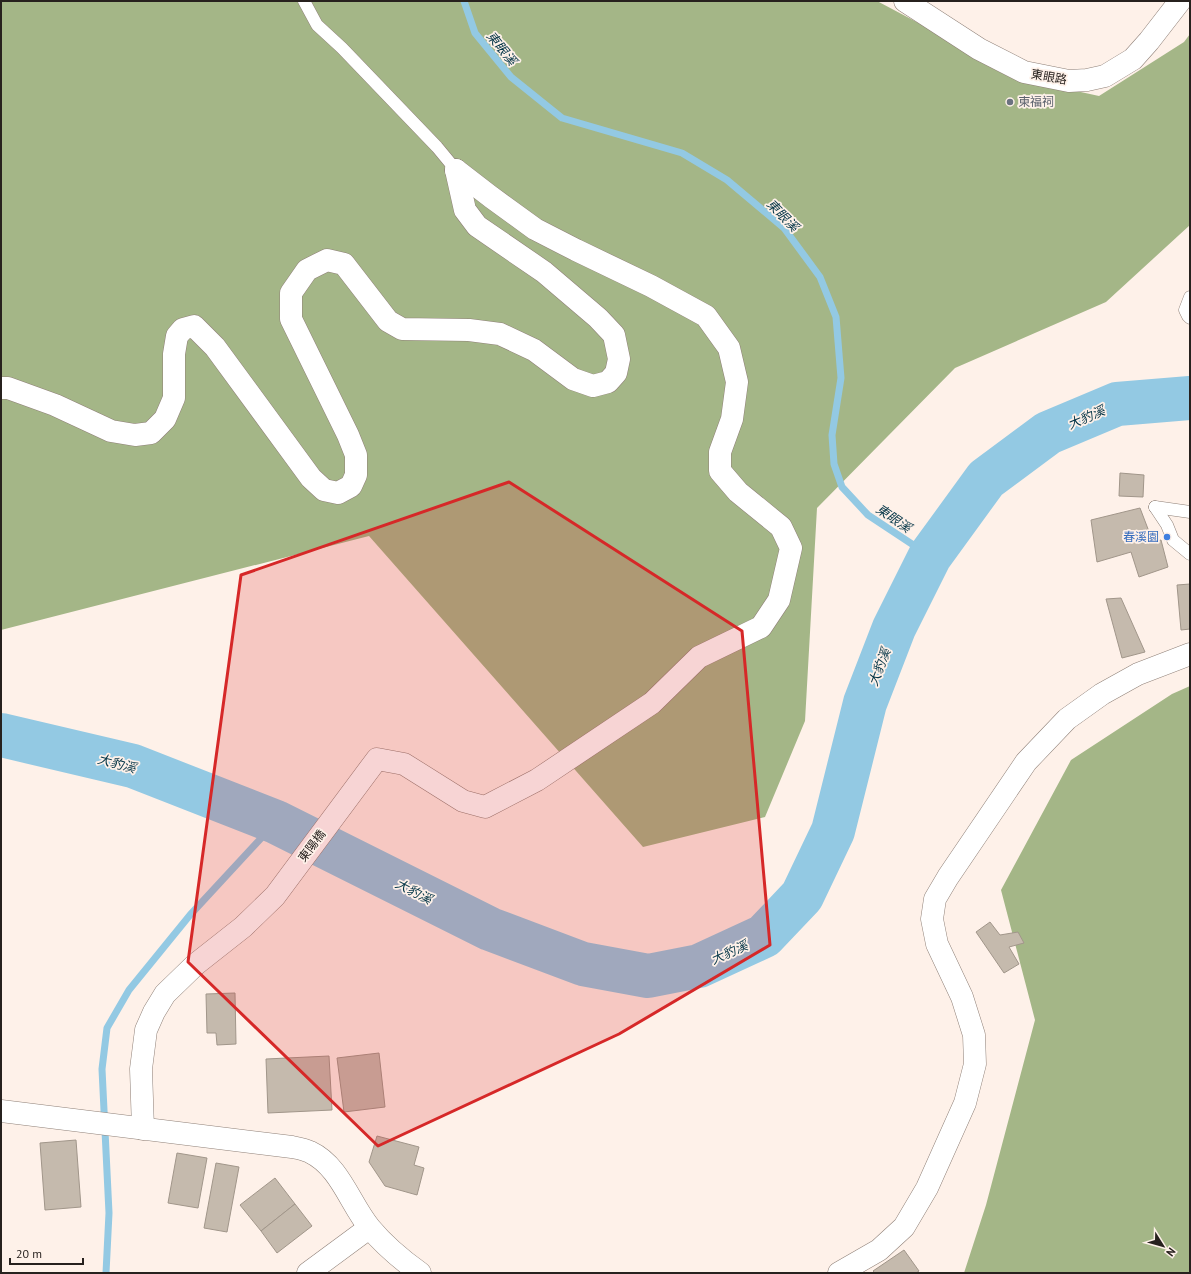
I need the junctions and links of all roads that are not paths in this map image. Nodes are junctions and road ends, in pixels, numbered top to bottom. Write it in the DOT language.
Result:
graph roads {
  1 [pos="304,1"];
  2 [pos="906,1"];
  3 [pos="1180,1"];
  4 [pos="456,170"];
  5 [pos="1190,297"];
  6 [pos="1190,318"];
  7 [pos="1,388"];
  8 [pos="1190,512"];
  9 [pos="1190,554"];
  10 [pos="1190,654"];
  11 [pos="1,1111"];
  12 [pos="143,1129"];
  13 [pos="369,1228"];
  14 [pos="308,1273"];
  15 [pos="420,1273"];
  16 [pos="839,1273"];
  1 -- 4 [label="lane"];
  2 -- 3 [label="street, 東眼路"];
  4 -- 7 [label="street"];
  4 -- 12 [label="street, 東陽橋"];
  5 -- 6 [label="lane"];
  8 -- 9 [label="lane"];
  10 -- 16 [label="street"];
  11 -- 12 [label="street"];
  12 -- 13 [label="street"];
  13 -- 14 [label="street"];
  13 -- 15 [label="street"];
}
